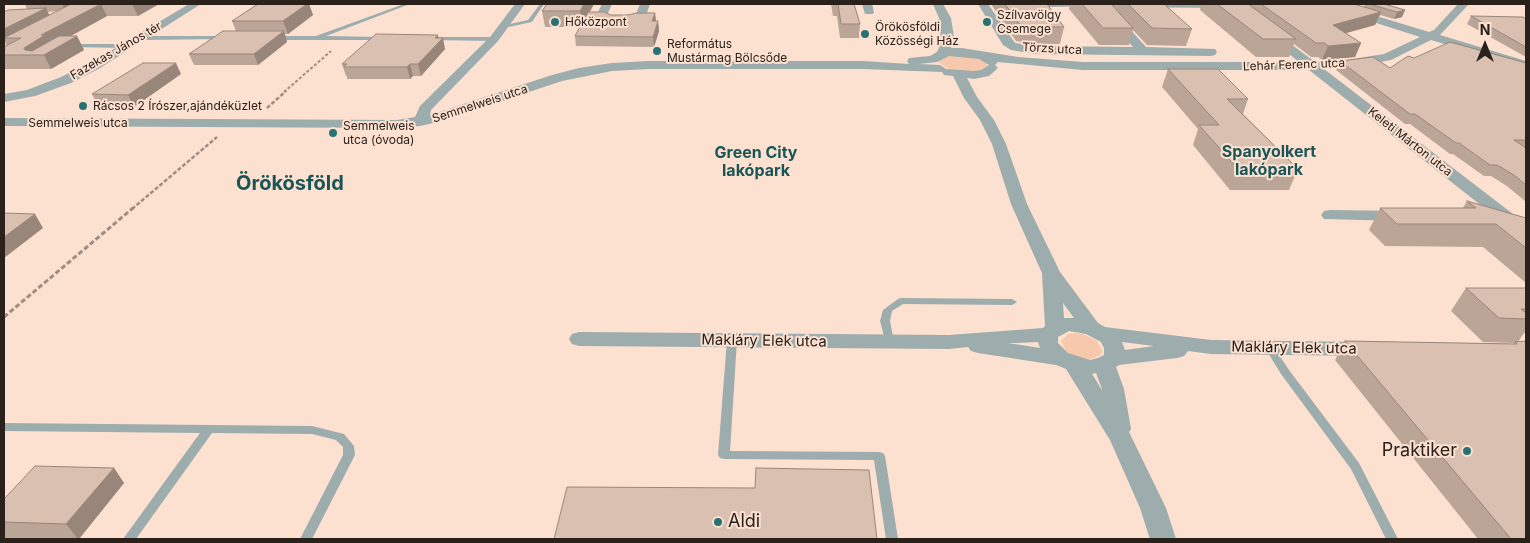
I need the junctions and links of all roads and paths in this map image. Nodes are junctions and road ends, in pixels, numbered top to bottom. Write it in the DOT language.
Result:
graph roads {
  1 [pos="196,4"];
  2 [pos="408,4"];
  3 [pos="520,4"];
  4 [pos="542,4"];
  5 [pos="607,4"];
  6 [pos="645,4"];
  7 [pos="938,4"];
  8 [pos="983,4"];
  9 [pos="1047,4"];
  10 [pos="1101,4"];
  11 [pos="1234,4"];
  12 [pos="1327,4"];
  13 [pos="1464,4"];
  14 [pos="945,18"];
  15 [pos="504,26"];
  16 [pos="1262,27"];
  17 [pos="1430,36"];
  18 [pos="141,38"];
  19 [pos="229,38"];
  20 [pos="268,38"];
  21 [pos="317,38"];
  22 [pos="345,39"];
  23 [pos="385,39"];
  24 [pos="424,39"];
  25 [pos="494,39"];
  26 [pos="64,46"];
  27 [pos="127,46"];
  28 [pos="1144,51"];
  29 [pos="1212,52"];
  30 [pos="979,55"];
  31 [pos="938,61"];
  32 [pos="863,65"];
  33 [pos="1526,65"];
  34 [pos="1082,66"];
  35 [pos="1313,66"];
  36 [pos="958,74"];
  37 [pos="985,80"];
  38 [pos="4,98"];
  39 [pos="988,120"];
  40 [pos="4,122"];
  41 [pos="420,122"];
  42 [pos="240,124"];
  43 [pos="1330,215"];
  44 [pos="1417,216"];
  45 [pos="1477,217"];
  46 [pos="1507,217"];
  47 [pos="1526,232"];
  48 [pos="1051,272"];
  49 [pos="1012,302"];
  50 [pos="4,317"];
  51 [pos="1096,330"];
  52 [pos="1052,331"];
  53 [pos="580,339"];
  54 [pos="732,340"];
  55 [pos="889,342"];
  56 [pos="949,342"];
  57 [pos="1211,347"];
  58 [pos="1270,348"];
  59 [pos="1388,350"];
  60 [pos="1067,361"];
  61 [pos="1109,362"];
  62 [pos="4,427"];
  63 [pos="210,428"];
  64 [pos="1121,438"];
  65 [pos="1153,508"];
  66 [pos="129,539"];
  67 [pos="306,539"];
  68 [pos="892,539"];
  69 [pos="1163,539"];
  70 [pos="1171,539"];
  71 [pos="1392,539"];
  1 -- 18 [label="street, Fazekas János tér"];
  2 -- 21 [label="lane"];
  3 -- 15 [label="street"];
  4 -- 15 [label="lane"];
  5 -- 6 [label="street"];
  7 -- 14 [label="street"];
  8 -- 28 [label="street, Törzs utca"];
  9 -- 10 [label="street"];
  10 -- 11 [label="street"];
  10 -- 28 [label="street"];
  12 -- 17 [label="street"];
  13 -- 17 [label="street"];
  14 -- 30 [label="street"];
  14 -- 31 [label="street"];
  15 -- 25 [label="street"];
  16 -- 35 [label="street, Keleti Márton utca"];
  17 -- 33 [label="street"];
  17 -- 35 [label="street, Lehár Ferenc utca"];
  18 -- 19 [label="lane"];
  18 -- 27 [label="street, Fazekas János tér"];
  20 -- 21 [label="lane"];
  21 -- 22 [label="lane"];
  22 -- 23 [label="lane"];
  22 -- 42 [label="path"];
  24 -- 25 [label="lane"];
  25 -- 41 [label="street"];
  26 -- 27 [label="lane"];
  27 -- 38 [label="street, Fazekas János tér"];
  28 -- 29 [label="street"];
  30 -- 31 [label="street, Lehár Ferenc utca"];
  30 -- 34 [label="street, Lehár Ferenc utca"];
  30 -- 37 [label="street"];
  31 -- 32 [label="street, Semmelweis utca"];
  31 -- 36 [label="street, Lehár Ferenc utca"];
  32 -- 41 [label="street, Semmelweis utca"];
  34 -- 35 [label="street, Lehár Ferenc utca"];
  34 -- 37 [label="street, Lehár Ferenc utca"];
  35 -- 46 [label="street, Keleti Márton utca"];
  36 -- 37 [label="street, Lehár Ferenc utca"];
  36 -- 39 [label="street"];
  37 -- 39 [label="street"];
  39 -- 48 [label="street"];
  40 -- 42 [label="street, Semmelweis utca"];
  41 -- 42 [label="street, Semmelweis utca"];
  42 -- 50 [label="path"];
  43 -- 44 [label="street"];
  45 -- 46 [label="street"];
  46 -- 47 [label="street, Keleti Márton utca"];
  48 -- 51 [label="street"];
  48 -- 52 [label="street"];
  49 -- 55 [label="lane"];
  51 -- 52 [label="street, Makláry Elek utca"];
  51 -- 57 [label="street, Makláry Elek utca"];
  51 -- 61 [label="street"];
  52 -- 56 [label="street, Makláry Elek utca"];
  52 -- 60 [label="street"];
  53 -- 54 [label="street, Makláry Elek utca"];
  54 -- 55 [label="street, Makláry Elek utca"];
  54 -- 68 [label="lane"];
  55 -- 56 [label="street, Makláry Elek utca"];
  56 -- 60 [label="street, Makláry Elek utca"];
  57 -- 58 [label="street, Makláry Elek utca"];
  57 -- 61 [label="street, Makláry Elek utca"];
  58 -- 59 [label="street, Makláry Elek utca"];
  58 -- 71 [label="lane"];
  60 -- 61 [label="street, Makláry Elek utca"];
  60 -- 64 [label="street"];
  61 -- 64 [label="street"];
  62 -- 63 [label="lane"];
  63 -- 66 [label="lane"];
  63 -- 67 [label="lane"];
  64 -- 65 [label="street"];
  65 -- 69 [label="street"];
  65 -- 70 [label="street"];
}
